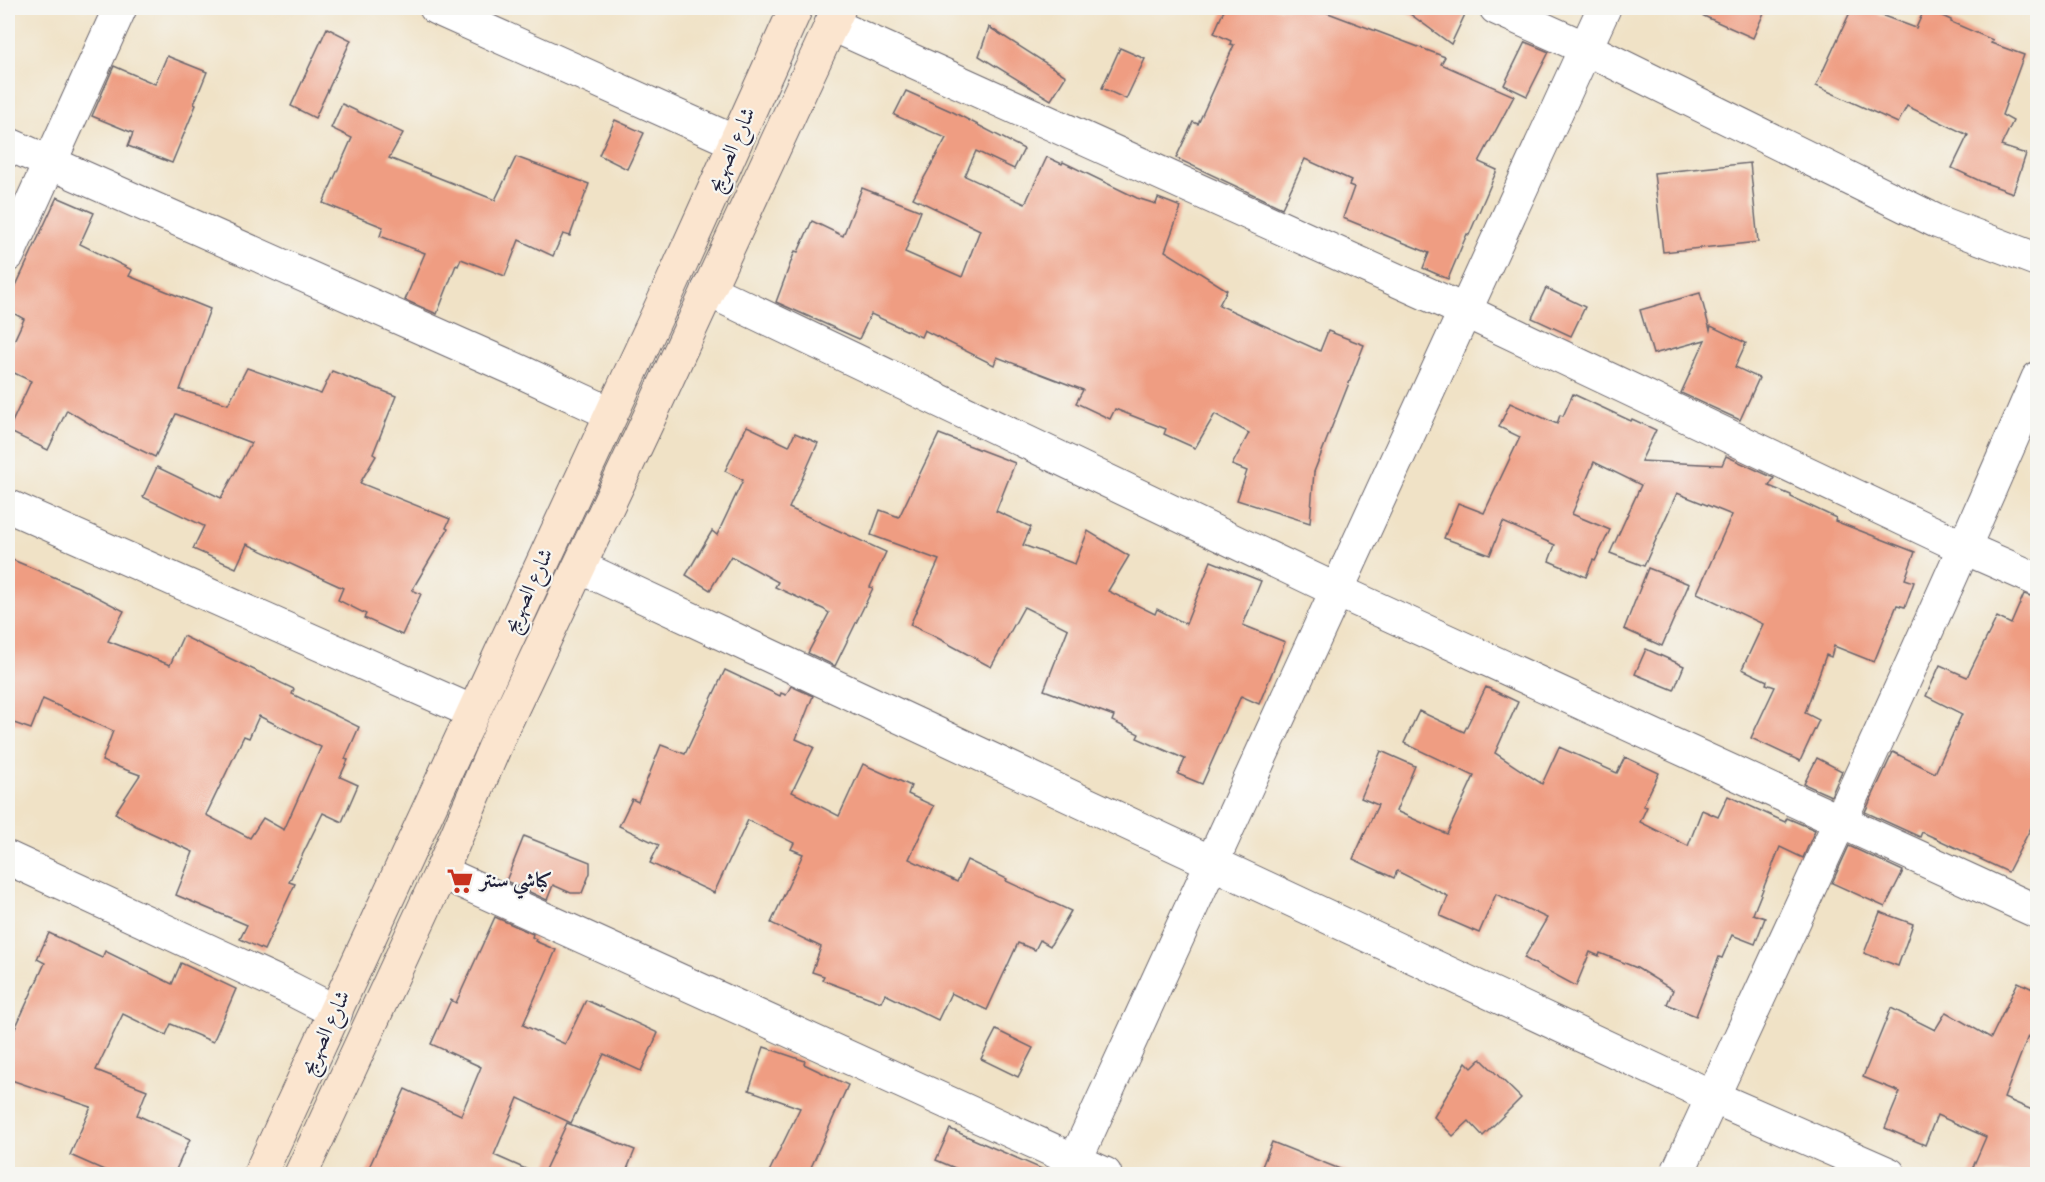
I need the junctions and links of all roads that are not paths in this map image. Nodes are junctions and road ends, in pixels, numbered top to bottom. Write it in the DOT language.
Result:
graph roads {
  1 [pos="120,8"];
  2 [pos="436,8"];
  3 [pos="796,8"];
  4 [pos="1496,8"];
  5 [pos="1604,8"];
  6 [pos="835,16"];
  7 [pos="1585,48"];
  8 [pos="735,142"];
  9 [pos="8,144"];
  10 [pos="49,163"];
  11 [pos="8,255"];
  12 [pos="2037,260"];
  13 [pos="708,290"];
  14 [pos="1465,311"];
  15 [pos="2037,378"];
  16 [pos="610,413"];
  17 [pos="8,506"];
  18 [pos="1965,548"];
  19 [pos="579,567"];
  20 [pos="2037,580"];
  21 [pos="1338,591"];
  22 [pos="473,712"];
  23 [pos="1841,822"];
  24 [pos="8,858"];
  25 [pos="1212,864"];
  26 [pos="441,872"];
  27 [pos="2037,912"];
  28 [pos="336,1012"];
  29 [pos="1713,1097"];
  30 [pos="1072,1168"];
  31 [pos="260,1174"];
  32 [pos="301,1174"];
  33 [pos="1105,1174"];
  34 [pos="1677,1174"];
  35 [pos="1889,1174"];
  1 -- 10 [label="street"];
  2 -- 8 [label="street"];
  3 -- 8 [label="main road, شارع الصهريج"];
  4 -- 7 [label="street"];
  5 -- 7 [label="street"];
  6 -- 13 [label="main road"];
  6 -- 14 [label="street"];
  7 -- 12 [label="street"];
  7 -- 14 [label="street"];
  8 -- 16 [label="main road, شارع الصهريج"];
  9 -- 10 [label="street"];
  10 -- 11 [label="street"];
  10 -- 16 [label="street"];
  13 -- 19 [label="main road"];
  13 -- 21 [label="street"];
  14 -- 18 [label="street"];
  14 -- 21 [label="street"];
  15 -- 18 [label="street"];
  16 -- 22 [label="main road, شارع الصهريج"];
  17 -- 22 [label="street"];
  18 -- 20 [label="street"];
  18 -- 23 [label="street"];
  19 -- 25 [label="street"];
  19 -- 26 [label="main road"];
  21 -- 23 [label="street"];
  21 -- 25 [label="street"];
  22 -- 28 [label="main road, شارع الصهريج"];
  23 -- 27 [label="street"];
  23 -- 29 [label="street"];
  24 -- 28 [label="street"];
  25 -- 29 [label="street"];
  25 -- 30 [label="street"];
  26 -- 30 [label="street"];
  26 -- 32 [label="main road"];
  28 -- 31 [label="main road, شارع الصهريج"];
  29 -- 34 [label="street"];
  29 -- 35 [label="street"];
  30 -- 33 [label="street"];
}
